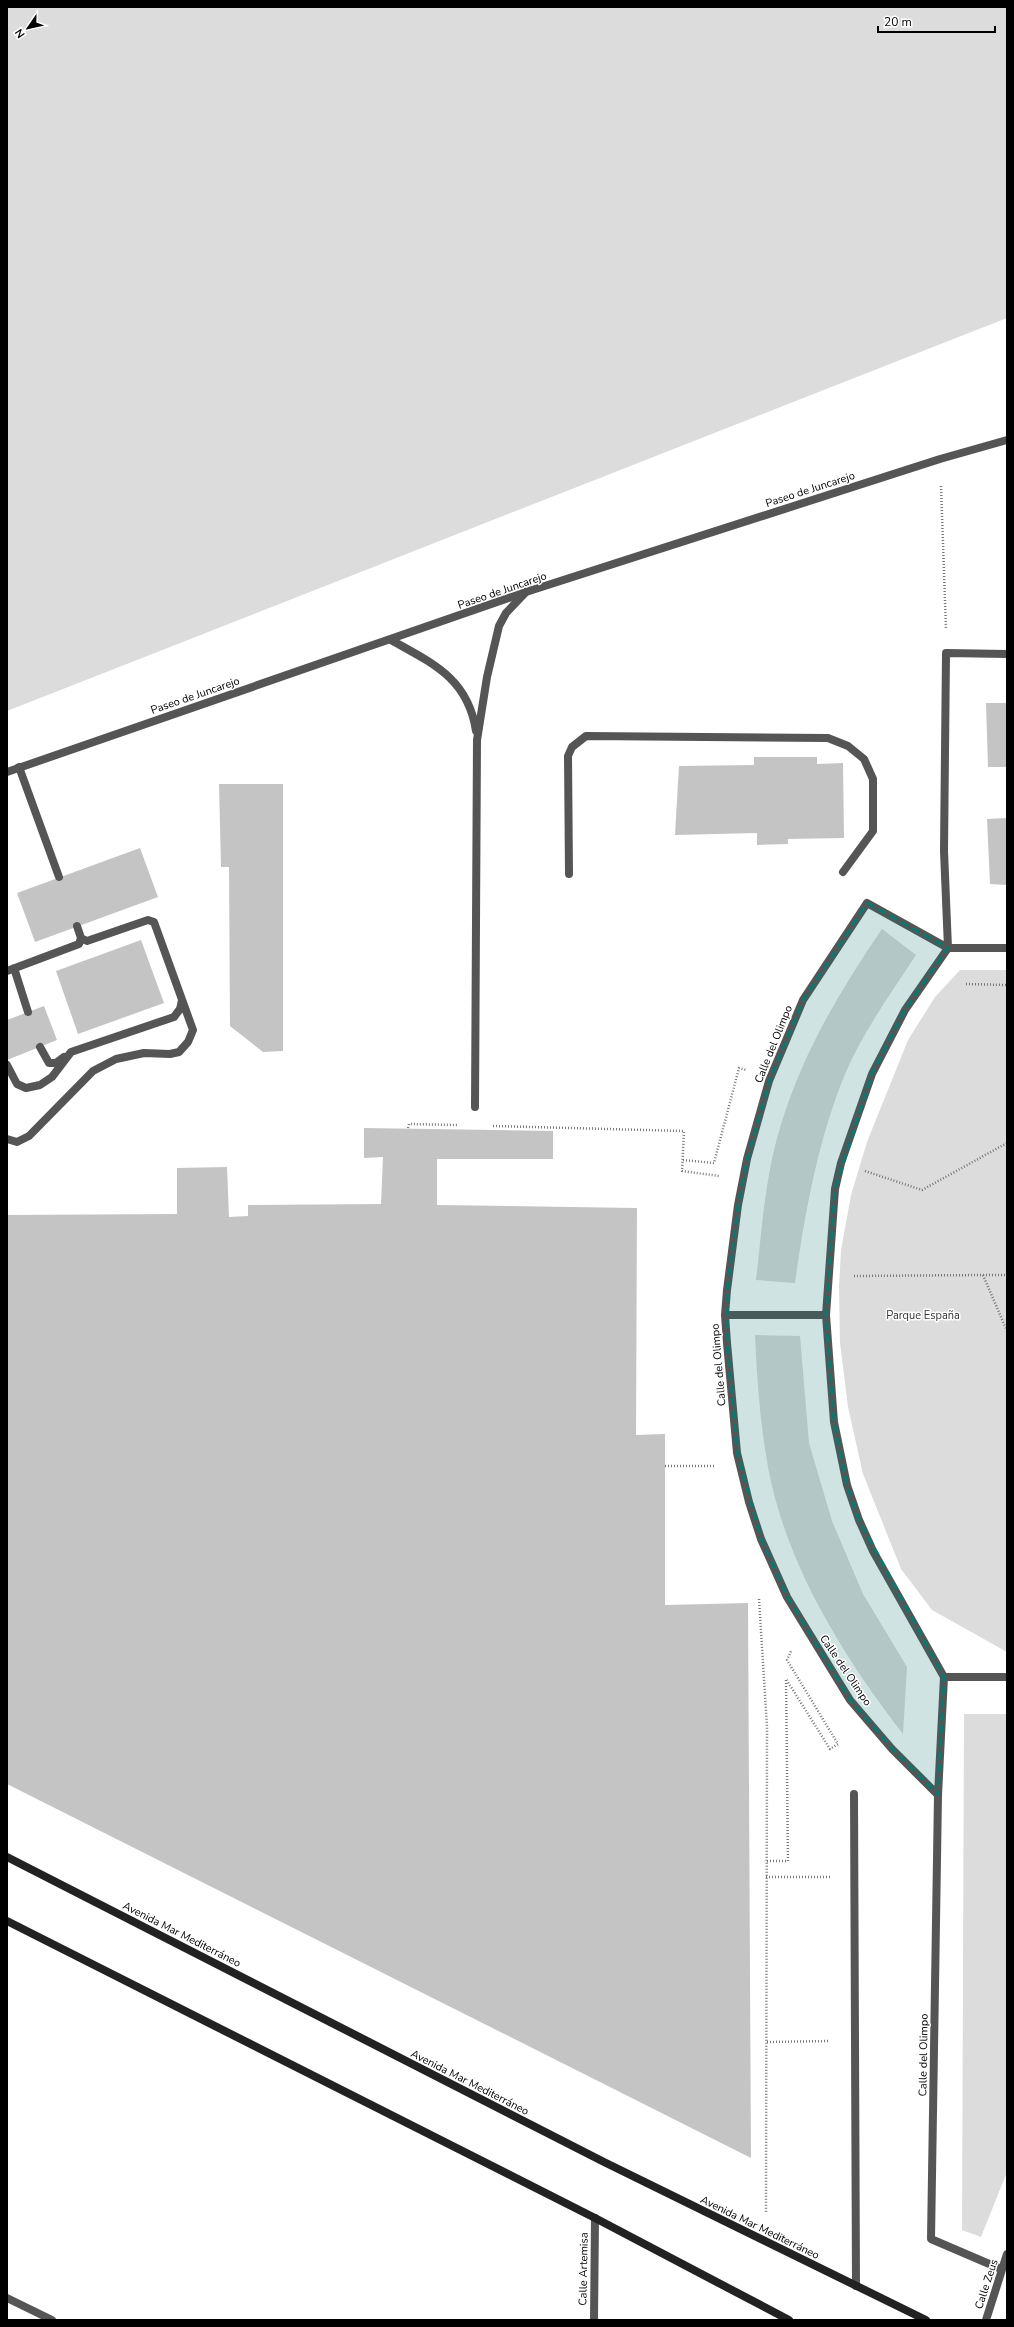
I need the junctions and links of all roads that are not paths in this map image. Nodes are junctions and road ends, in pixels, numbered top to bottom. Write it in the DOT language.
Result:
graph roads {
  1 [pos="1007,440"];
  2 [pos="526,592"];
  3 [pos="392,640"];
  4 [pos="1007,654"];
  5 [pos="477,740"];
  6 [pos="19,767"];
  7 [pos="7,772"];
  8 [pos="843,872"];
  9 [pos="569,874"];
  10 [pos="60,877"];
  11 [pos="77,926"];
  12 [pos="81,938"];
  13 [pos="948,948"];
  14 [pos="1007,948"];
  15 [pos="10,970"];
  16 [pos="182,999"];
  17 [pos="28,1012"];
  18 [pos="40,1047"];
  19 [pos="71,1052"];
  20 [pos="7,1065"];
  21 [pos="475,1108"];
  22 [pos="7,1139"];
  23 [pos="725,1315"];
  24 [pos="826,1316"];
  25 [pos="944,1677"];
  26 [pos="1007,1677"];
  27 [pos="854,1794"];
  28 [pos="938,1795"];
  29 [pos="7,1857"];
  30 [pos="7,1921"];
  31 [pos="595,2218"];
  32 [pos="1007,2254"];
  33 [pos="1002,2269"];
  34 [pos="856,2286"];
  35 [pos="7,2298"];
  36 [pos="52,2320"];
  37 [pos="594,2320"];
  38 [pos="789,2320"];
  39 [pos="926,2320"];
  40 [pos="986,2320"];
  1 -- 2 [label="street, Paseo de Juncarejo"];
  2 -- 3 [label="street, Paseo de Juncarejo"];
  2 -- 5 [label="street"];
  3 -- 5 [label="street"];
  3 -- 6 [label="street, Paseo de Juncarejo"];
  4 -- 13 [label="street"];
  5 -- 21 [label="street"];
  6 -- 7 [label="street, Paseo de Juncarejo"];
  6 -- 10 [label="street"];
  8 -- 9 [label="street"];
  11 -- 12 [label="street"];
  12 -- 15 [label="street"];
  12 -- 16 [label="street"];
  13 -- 14 [label="street"];
  13 -- 23 [label="street, Calle del Olimpo"];
  13 -- 24 [label="street"];
  15 -- 17 [label="street"];
  16 -- 19 [label="street"];
  16 -- 22 [label="street"];
  18 -- 19 [label="street"];
  19 -- 20 [label="street"];
  23 -- 24 [label="street"];
  23 -- 28 [label="street, Calle del Olimpo"];
  24 -- 25 [label="street"];
  25 -- 26 [label="street"];
  25 -- 28 [label="street, Calle del Olimpo"];
  27 -- 34 [label="street"];
  28 -- 33 [label="street, Calle del Olimpo"];
  29 -- 34 [label="street, Avenida Mar Mediterráneo"];
  30 -- 31 [label="street"];
  31 -- 37 [label="street, Calle Artemisa"];
  31 -- 38 [label="street"];
  32 -- 33 [label="street, Calle Zeus"];
  33 -- 40 [label="street, Calle Zeus"];
  34 -- 39 [label="street, Avenida Mar Mediterráneo"];
  35 -- 36 [label="street"];
}
